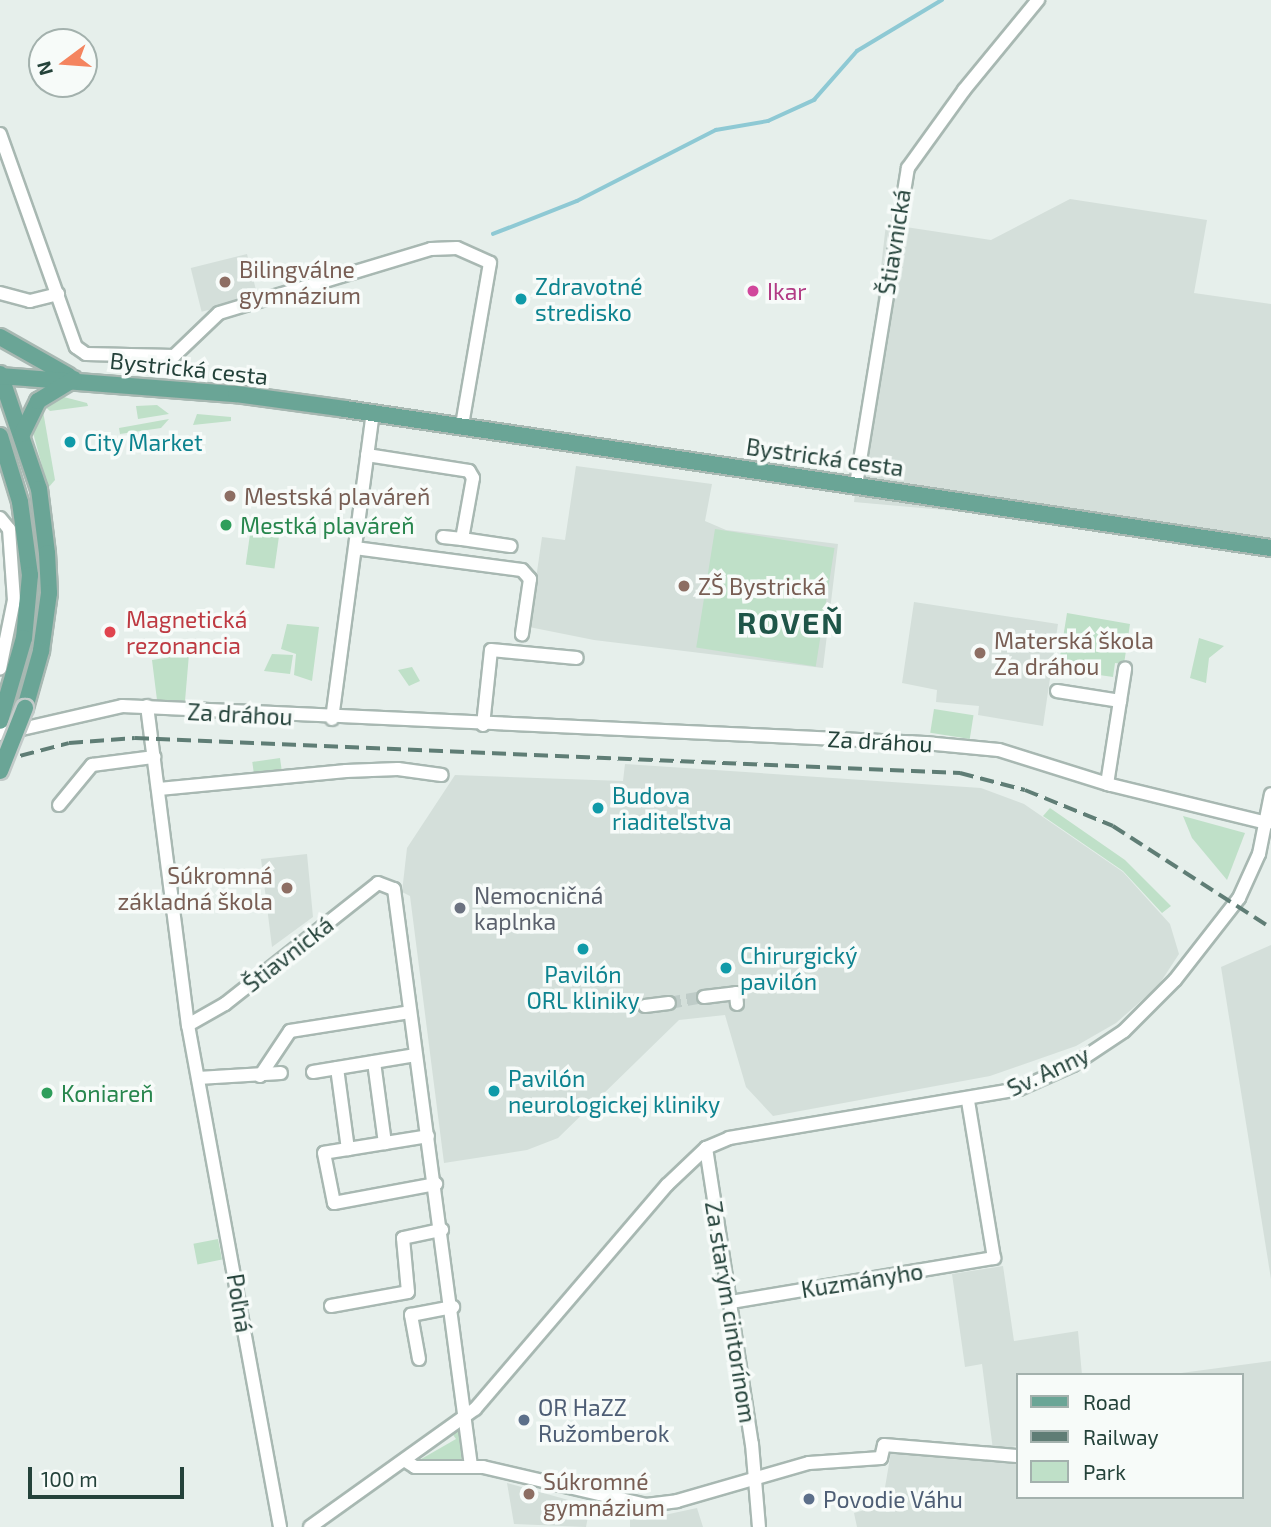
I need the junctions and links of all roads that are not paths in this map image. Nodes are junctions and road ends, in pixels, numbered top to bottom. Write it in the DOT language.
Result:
graph roads {
  1 [pos="1038,0"];
  2 [pos="0,134"];
  3 [pos="0,293"];
  4 [pos="58,294"];
  5 [pos="0,337"];
  6 [pos="0,375"];
  7 [pos="74,379"];
  8 [pos="373,412"];
  9 [pos="462,425"];
  10 [pos="22,434"];
  11 [pos="0,436"];
  12 [pos="367,455"];
  13 [pos="856,485"];
  14 [pos="0,518"];
  15 [pos="443,537"];
  16 [pos="462,539"];
  17 [pos="510,545"];
  18 [pos="355,548"];
  19 [pos="1271,548"];
  20 [pos="522,631"];
  21 [pos="577,658"];
  22 [pos="1125,668"];
  23 [pos="0,669"];
  24 [pos="1057,691"];
  25 [pos="1120,701"];
  26 [pos="147,706"];
  27 [pos="332,719"];
  28 [pos="0,721"];
  29 [pos="483,725"];
  30 [pos="0,734"];
  31 [pos="155,757"];
  32 [pos="0,771"];
  33 [pos="443,775"];
  34 [pos="1107,784"];
  35 [pos="159,789"];
  36 [pos="1271,801"];
  37 [pos="60,805"];
  38 [pos="1267,823"];
  39 [pos="1265,856"];
  40 [pos="704,997"];
  41 [pos="669,1003"];
  42 [pos="737,1004"];
  43 [pos="645,1006"];
  44 [pos="410,1012"];
  45 [pos="188,1025"];
  46 [pos="416,1055"];
  47 [pos="374,1062"];
  48 [pos="337,1068"];
  49 [pos="313,1072"];
  50 [pos="281,1073"];
  51 [pos="260,1076"];
  52 [pos="198,1079"];
  53 [pos="968,1101"];
  54 [pos="429,1136"];
  55 [pos="385,1143"];
  56 [pos="706,1148"];
  57 [pos="348,1149"];
  58 [pos="436,1184"];
  59 [pos="442,1230"];
  60 [pos="731,1302"];
  61 [pos="331,1307"];
  62 [pos="453,1307"];
  63 [pos="419,1359"];
  64 [pos="466,1415"];
  65 [pos="1015,1455"];
  66 [pos="404,1460"];
  67 [pos="471,1466"];
  68 [pos="753,1476"];
  69 [pos="280,1527"];
  70 [pos="310,1527"];
  71 [pos="759,1527"];
  1 -- 13 [label="street, Štiavnická"];
  2 -- 4 [label="street"];
  3 -- 4 [label="street"];
  4 -- 9 [label="street"];
  5 -- 7 [label="main road"];
  6 -- 7 [label="main road, Bystrická cesta"];
  6 -- 10 [label="main road"];
  7 -- 8 [label="main road, Bystrická cesta"];
  7 -- 10 [label="main road"];
  8 -- 9 [label="main road, Bystrická cesta"];
  8 -- 12 [label="street"];
  9 -- 13 [label="main road, Bystrická cesta"];
  10 -- 32 [label="main road, bridge"];
  11 -- 28 [label="main road"];
  12 -- 16 [label="street"];
  12 -- 18 [label="street"];
  13 -- 19 [label="main road, Bystrická cesta"];
  14 -- 23 [label="street"];
  15 -- 16 [label="street"];
  16 -- 17 [label="street"];
  18 -- 20 [label="street"];
  18 -- 27 [label="street"];
  21 -- 29 [label="street"];
  22 -- 25 [label="street"];
  24 -- 25 [label="street"];
  25 -- 34 [label="street"];
  26 -- 27 [label="street, Za dráhou"];
  26 -- 30 [label="street, Za dráhou"];
  26 -- 31 [label="street, Poľná"];
  27 -- 29 [label="street, Za dráhou"];
  29 -- 34 [label="street, Za dráhou"];
  31 -- 35 [label="street, Poľná"];
  31 -- 37 [label="street"];
  33 -- 35 [label="street"];
  34 -- 38 [label="street, Za dráhou"];
  35 -- 45 [label="street, Poľná"];
  36 -- 38 [label="street"];
  38 -- 39 [label="street"];
  39 -- 53 [label="street, Sv. Anny"];
  40 -- 42 [label="street"];
  41 -- 43 [label="street"];
  44 -- 45 [label="street, Štiavnická"];
  44 -- 46 [label="street"];
  44 -- 51 [label="street"];
  45 -- 52 [label="street, Poľná"];
  46 -- 47 [label="street"];
  46 -- 54 [label="street"];
  47 -- 48 [label="street"];
  47 -- 55 [label="street"];
  48 -- 49 [label="street"];
  48 -- 57 [label="street"];
  50 -- 51 [label="street"];
  51 -- 52 [label="street"];
  52 -- 69 [label="street, Poľná"];
  53 -- 56 [label="street, Sv. Anny"];
  53 -- 60 [label="street, Kuzmányho"];
  54 -- 55 [label="street"];
  54 -- 58 [label="street"];
  55 -- 57 [label="street"];
  56 -- 60 [label="street, Za starým cintorínom"];
  56 -- 64 [label="street"];
  57 -- 58 [label="street"];
  58 -- 59 [label="street"];
  59 -- 61 [label="street"];
  59 -- 62 [label="street"];
  60 -- 68 [label="street, Za starým cintorínom"];
  62 -- 63 [label="street"];
  62 -- 64 [label="street"];
  64 -- 66 [label="street"];
  64 -- 67 [label="street"];
  65 -- 68 [label="street"];
  66 -- 67 [label="street"];
  66 -- 70 [label="street"];
  67 -- 68 [label="street"];
  68 -- 71 [label="street, Za starým cintorínom"];
}
